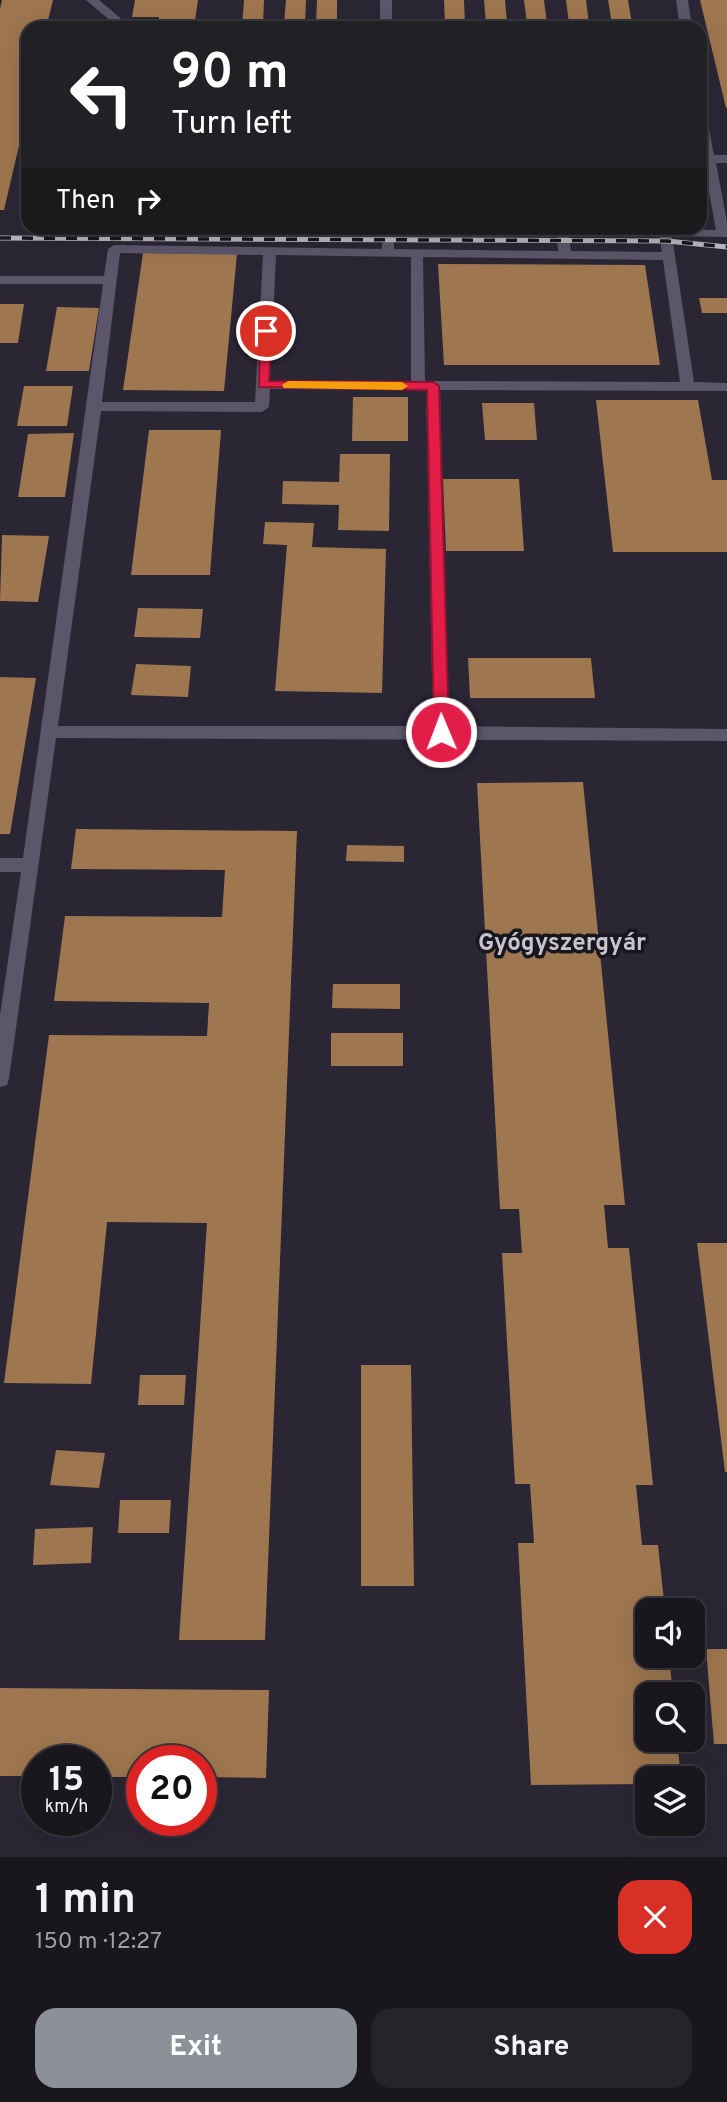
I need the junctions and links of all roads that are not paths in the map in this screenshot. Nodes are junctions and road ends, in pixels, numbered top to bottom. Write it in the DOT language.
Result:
graph roads {
  1 [pos="92,0"];
  2 [pos="386,0"];
  3 [pos="681,0"];
  4 [pos="118,21"];
  5 [pos="386,21"];
  6 [pos="685,21"];
  7 [pos="707,149"];
  8 [pos="709,159"];
  9 [pos="727,159"];
  10 [pos="707,233"];
  11 [pos="725,234"];
  12 [pos="388,235"];
  13 [pos="563,235"];
  14 [pos="665,235"];
  15 [pos="270,251"];
  16 [pos="388,253"];
  17 [pos="417,253"];
  18 [pos="565,255"];
  19 [pos="668,256"];
  20 [pos="0,280"];
  21 [pos="111,280"];
  22 [pos="263,384"];
  23 [pos="426,386"];
  24 [pos="727,387"];
  25 [pos="688,388"];
  26 [pos="95,406"];
  27 [pos="49,732"];
  28 [pos="441,732"];
  29 [pos="727,735"];
  30 [pos="0,865"];
  31 [pos="30,865"];
  32 [pos="0,1079"];
  1 -- 4 [label="lane"];
  2 -- 5 [label="lane"];
  3 -- 6 [label="lane"];
  7 -- 8 [label="lane"];
  8 -- 9 [label="lane"];
  8 -- 11 [label="lane"];
  10 -- 11 [label="lane"];
  12 -- 16 [label="lane"];
  13 -- 18 [label="lane"];
  14 -- 19 [label="lane"];
  15 -- 16 [label="lane"];
  15 -- 21 [label="lane"];
  15 -- 22 [label="lane"];
  16 -- 17 [label="lane"];
  17 -- 18 [label="lane"];
  17 -- 23 [label="lane"];
  18 -- 19 [label="lane"];
  19 -- 25 [label="lane"];
  20 -- 21 [label="lane"];
  21 -- 26 [label="lane"];
  22 -- 23 [label="lane"];
  22 -- 26 [label="lane"];
  23 -- 25 [label="lane"];
  23 -- 28 [label="lane"];
  24 -- 25 [label="lane"];
  26 -- 27 [label="lane"];
  27 -- 28 [label="lane"];
  27 -- 31 [label="lane"];
  28 -- 29 [label="lane"];
  30 -- 31 [label="lane"];
  31 -- 32 [label="lane"];
}
